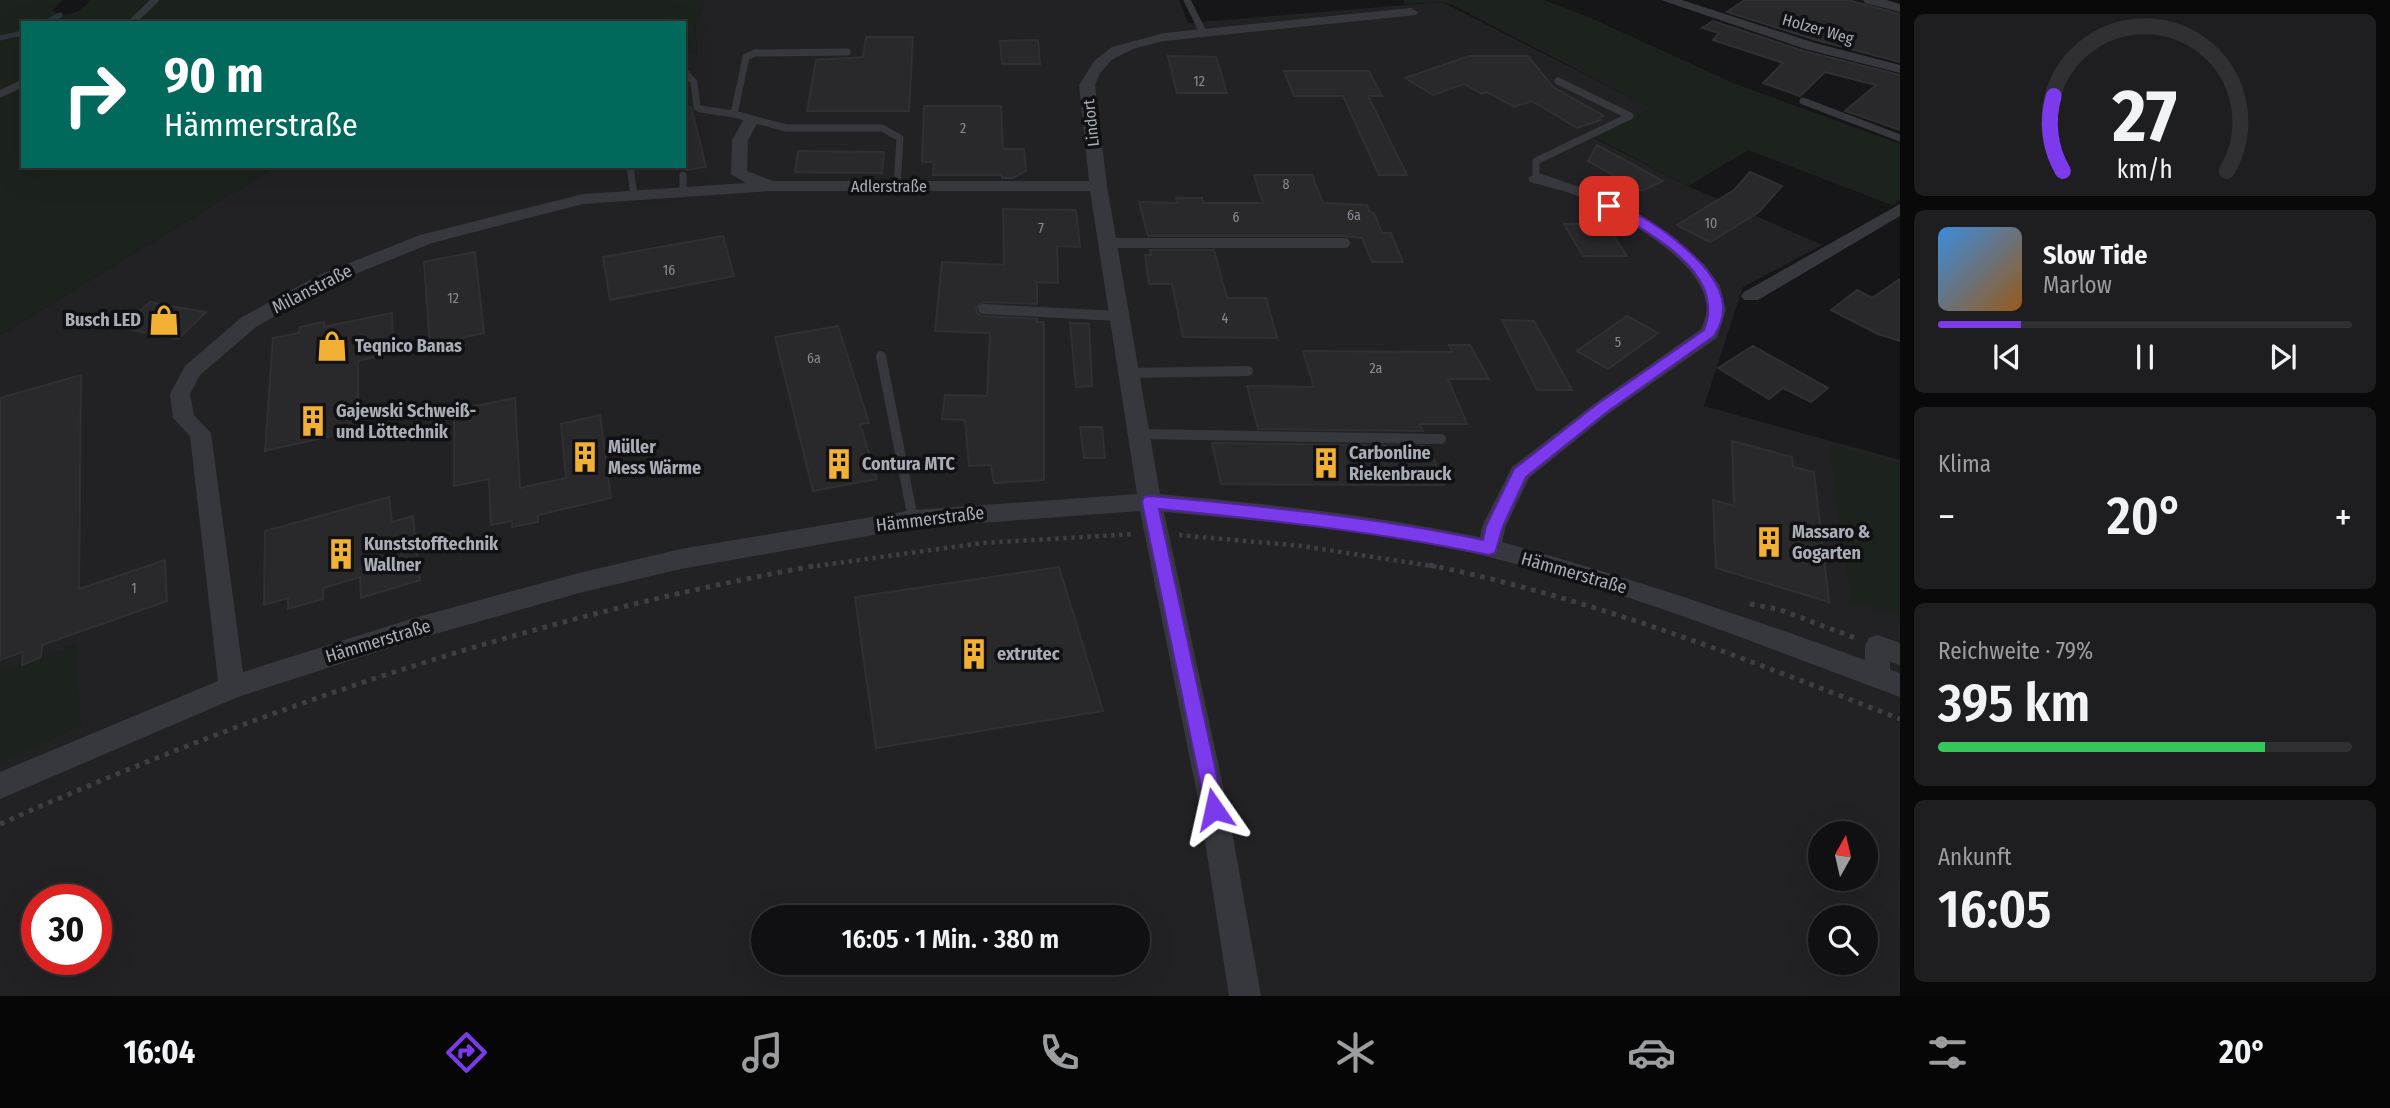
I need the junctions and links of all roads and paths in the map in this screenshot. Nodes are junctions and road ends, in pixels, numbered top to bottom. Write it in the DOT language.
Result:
graph roads {
  1 [pos="155,0"];
  2 [pos="1187,0"];
  3 [pos="1668,0"];
  4 [pos="1716,0"];
  5 [pos="1870,0"];
  6 [pos="1900,8"];
  7 [pos="1410,12"];
  8 [pos="1705,13"];
  9 [pos="133,21"];
  10 [pos="1203,32"];
  11 [pos="846,51"];
  12 [pos="1900,69"];
  13 [pos="686,72"];
  14 [pos="1558,81"];
  15 [pos="21,84"];
  16 [pos="0,94"];
  17 [pos="1803,101"];
  18 [pos="734,114"];
  19 [pos="751,120"];
  20 [pos="1900,138"];
  21 [pos="630,168"];
  22 [pos="1536,178"];
  23 [pos="771,186"];
  24 [pos="897,186"];
  25 [pos="1098,186"];
  26 [pos="634,195"];
  27 [pos="1900,209"];
  28 [pos="1107,243"];
  29 [pos="1345,243"];
  30 [pos="1751,296"];
  31 [pos="983,309"];
  32 [pos="1119,316"];
  33 [pos="881,356"];
  34 [pos="1248,371"];
  35 [pos="1129,373"];
  36 [pos="1139,434"];
  37 [pos="1441,439"];
  38 [pos="1150,502"];
  39 [pos="913,519"];
  40 [pos="1158,534"];
  41 [pos="1489,548"];
  42 [pos="1889,650"];
  43 [pos="1889,681"];
  44 [pos="232,687"];
  45 [pos="1900,719"];
  46 [pos="0,786"];
  47 [pos="0,824"];
  48 [pos="1245,996"];
  1 -- 9 [label="lane"];
  2 -- 10 [label="lane"];
  3 -- 8 [label="street"];
  4 -- 8 [label="street"];
  5 -- 6 [label="street"];
  7 -- 10 [label="street, Lindort"];
  8 -- 12 [label="street, Holzer Weg"];
  10 -- 25 [label="street, Lindort"];
  11 -- 18 [label="lane"];
  13 -- 18 [label="lane"];
  14 -- 22 [label="lane"];
  15 -- 16 [label="lane"];
  17 -- 20 [label="lane"];
  18 -- 19 [label="lane"];
  19 -- 23 [label="street, Adlerstraße"];
  19 -- 24 [label="lane"];
  21 -- 26 [label="lane"];
  22 -- 41 [label="street"];
  23 -- 24 [label="street, Adlerstraße"];
  23 -- 26 [label="street, Milanstraße"];
  24 -- 25 [label="street, Adlerstraße"];
  25 -- 28 [label="street, Lindort"];
  26 -- 44 [label="street, Milanstraße"];
  27 -- 30 [label="street"];
  28 -- 29 [label="lane"];
  28 -- 32 [label="street, Lindort"];
  31 -- 32 [label="lane"];
  32 -- 35 [label="street, Lindort"];
  33 -- 39 [label="lane"];
  34 -- 35 [label="lane"];
  35 -- 36 [label="street, Lindort"];
  36 -- 37 [label="lane"];
  36 -- 38 [label="street, Lindort"];
  38 -- 39 [label="street, Hämmerstraße"];
  38 -- 40 [label="street, Lindort"];
  38 -- 41 [label="street, Hämmerstraße"];
  39 -- 44 [label="street, Hämmerstraße"];
  40 -- 45 [label="path"];
  40 -- 47 [label="path"];
  40 -- 48 [label="street, Lindort"];
  41 -- 43 [label="street, Hämmerstraße"];
  42 -- 43 [label="street, Hämmerstraße"];
  44 -- 46 [label="street, Hämmerstraße"];
}
